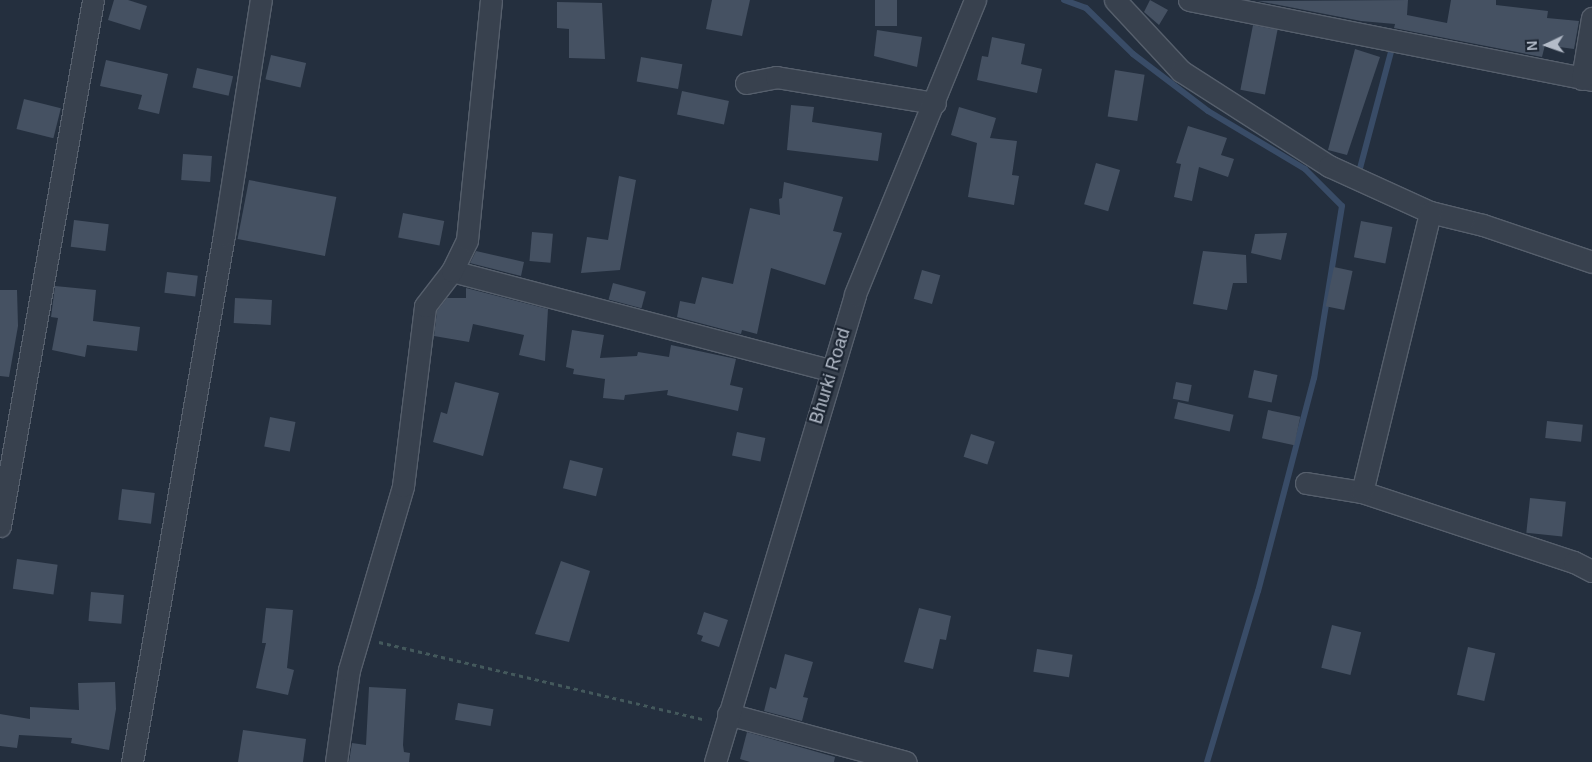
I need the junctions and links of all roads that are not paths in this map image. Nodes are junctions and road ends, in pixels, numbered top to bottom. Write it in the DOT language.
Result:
graph roads {
  1 [pos="93,0"];
  2 [pos="261,0"];
  3 [pos="491,0"];
  4 [pos="1115,0"];
  5 [pos="1189,0"];
  6 [pos="971,9"];
  7 [pos="1592,18"];
  8 [pos="1587,79"];
  9 [pos="746,83"];
  10 [pos="935,103"];
  11 [pos="1430,212"];
  12 [pos="1592,262"];
  13 [pos="452,271"];
  14 [pos="832,371"];
  15 [pos="1306,483"];
  16 [pos="1362,492"];
  17 [pos="0,526"];
  18 [pos="1592,571"];
  19 [pos="726,719"];
  20 [pos="132,762"];
  21 [pos="336,762"];
  22 [pos="715,762"];
  23 [pos="906,762"];
  1 -- 17 [label="street"];
  2 -- 20 [label="street"];
  3 -- 13 [label="street"];
  4 -- 11 [label="street"];
  5 -- 8 [label="street"];
  6 -- 10 [label="street, Bhurki Road"];
  7 -- 8 [label="street"];
  9 -- 10 [label="street"];
  10 -- 14 [label="street, Bhurki Road"];
  11 -- 12 [label="street"];
  11 -- 16 [label="street"];
  13 -- 14 [label="street"];
  13 -- 21 [label="street"];
  14 -- 19 [label="street, Bhurki Road"];
  15 -- 16 [label="street"];
  16 -- 18 [label="street"];
  19 -- 22 [label="street, Bhurki Road"];
  19 -- 23 [label="street"];
}
